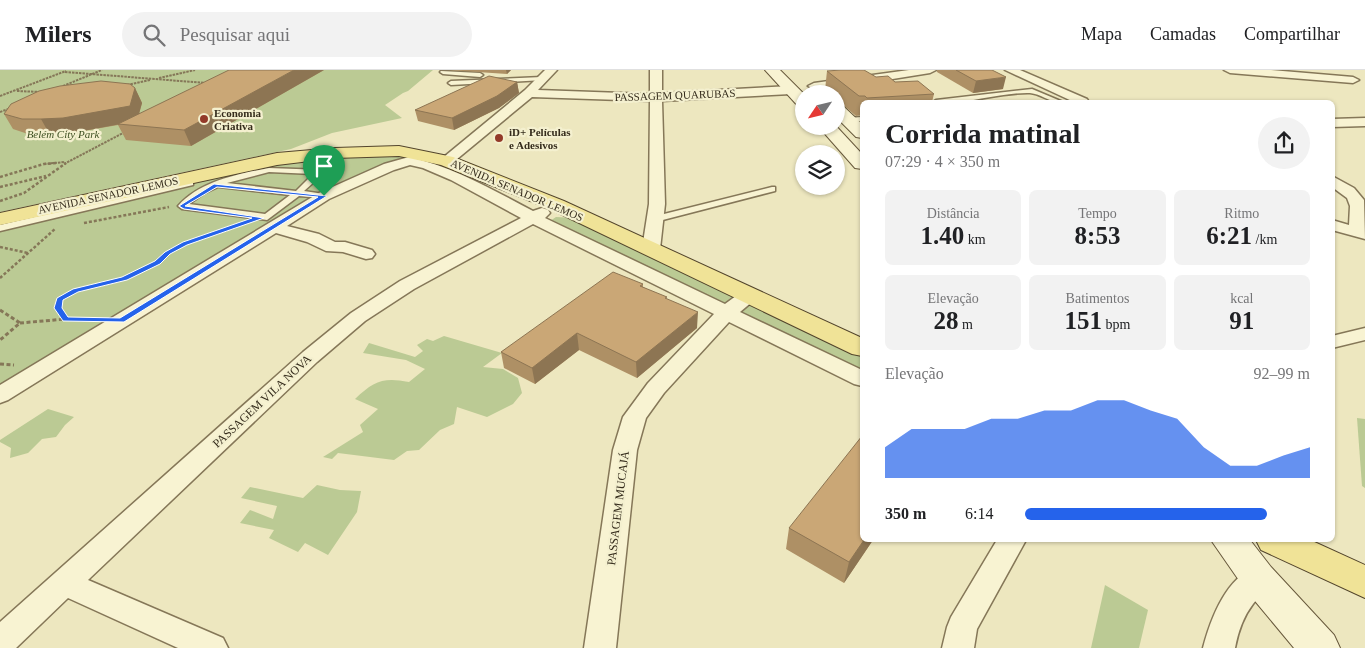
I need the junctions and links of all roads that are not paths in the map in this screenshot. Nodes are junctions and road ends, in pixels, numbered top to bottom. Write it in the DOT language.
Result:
graph roads {
  1 [pos="656,70"];
  2 [pos="772,70"];
  3 [pos="930,70"];
  4 [pos="1011,70"];
  5 [pos="1230,70"];
  6 [pos="1332,70"];
  7 [pos="442,72"];
  8 [pos="546,75"];
  9 [pos="802,75"];
  10 [pos="506,79"];
  11 [pos="1353,80"];
  12 [pos="451,83"];
  13 [pos="812,85"];
  14 [pos="841,85"];
  15 [pos="1365,86"];
  16 [pos="791,90"];
  17 [pos="529,93"];
  18 [pos="795,94"];
  19 [pos="658,97"];
  20 [pos="953,100"];
  21 [pos="1055,100"];
  22 [pos="1078,100"];
  23 [pos="845,113"];
  24 [pos="856,119"];
  25 [pos="1365,122"];
  26 [pos="1335,123"];
  27 [pos="835,135"];
  28 [pos="446,161"];
  29 [pos="860,162"];
  30 [pos="252,164"];
  31 [pos="1335,182"];
  32 [pos="216,185"];
  33 [pos="772,189"];
  34 [pos="298,193"];
  35 [pos="324,196"];
  36 [pos="557,205"];
  37 [pos="533,218"];
  38 [pos="0,219"];
  39 [pos="655,219"];
  40 [pos="267,222"];
  41 [pos="1335,226"];
  42 [pos="0,228"];
  43 [pos="1361,233"];
  44 [pos="651,249"];
  45 [pos="366,254"];
  46 [pos="749,296"];
  47 [pos="726,313"];
  48 [pos="1365,334"];
  49 [pos="1335,341"];
  50 [pos="860,347"];
  51 [pos="860,378"];
  52 [pos="0,395"];
  53 [pos="1011,542"];
  54 [pos="1231,542"];
  55 [pos="1278,542"];
  56 [pos="1258,578"];
  57 [pos="1365,582"];
  58 [pos="64,583"];
  59 [pos="0,642"];
  60 [pos="212,648"];
  61 [pos="600,648"];
  62 [pos="958,648"];
  63 [pos="1219,648"];
  64 [pos="1320,648"];
  1 -- 19 [label="street"];
  2 -- 16 [label="main road"];
  3 -- 14 [label="street"];
  4 -- 22 [label="street"];
  5 -- 11 [label="street"];
  6 -- 11 [label="street"];
  7 -- 10 [label="lane"];
  8 -- 10 [label="lane"];
  8 -- 17 [label="street"];
  9 -- 13 [label="main road"];
  10 -- 12 [label="lane"];
  11 -- 15 [label="street"];
  16 -- 18 [label="main road"];
  16 -- 19 [label="street, PASSAGEM QUARUBAS"];
  17 -- 19 [label="street, PASSAGEM QUARUBAS"];
  17 -- 28 [label="street"];
  19 -- 39 [label="street"];
  20 -- 21 [label="lane"];
  23 -- 24 [label="main road"];
  25 -- 26 [label="street"];
  27 -- 29 [label="main road"];
  28 -- 30 [label="main road, AVENIDA SENADOR LEMOS"];
  28 -- 36 [label="main road, AVENIDA SENADOR LEMOS"];
  30 -- 38 [label="main road, AVENIDA SENADOR LEMOS"];
  30 -- 42 [label="lane"];
  31 -- 43 [label="street"];
  32 -- 34 [label="lane"];
  32 -- 34 [label="lane"];
  32 -- 40 [label="lane"];
  33 -- 39 [label="lane"];
  34 -- 35 [label="lane"];
  34 -- 40 [label="lane"];
  35 -- 37 [label="street, AVENIDA SENADOR LEMOS"];
  35 -- 40 [label="street"];
  36 -- 37 [label="street, PASSAGEM VILA NOVA"];
  36 -- 44 [label="main road, AVENIDA SENADOR LEMOS"];
  37 -- 47 [label="street, AVENIDA SENADOR LEMOS"];
  37 -- 58 [label="street, PASSAGEM VILA NOVA"];
  39 -- 44 [label="street"];
  40 -- 45 [label="street"];
  40 -- 52 [label="street"];
  41 -- 43 [label="street"];
  44 -- 46 [label="main road, AVENIDA SENADOR LEMOS"];
  46 -- 47 [label="street, PASSAGEM MUCAJÁ"];
  46 -- 50 [label="main road, AVENIDA SENADOR LEMOS"];
  47 -- 51 [label="street, AVENIDA SENADOR LEMOS"];
  47 -- 61 [label="street, PASSAGEM MUCAJÁ"];
  48 -- 49 [label="street"];
  53 -- 62 [label="street"];
  54 -- 56 [label="main road"];
  55 -- 57 [label="main road"];
  56 -- 63 [label="street"];
  56 -- 64 [label="main road"];
  58 -- 59 [label="street, PASSAGEM VILA NOVA"];
  58 -- 60 [label="street"];
}
